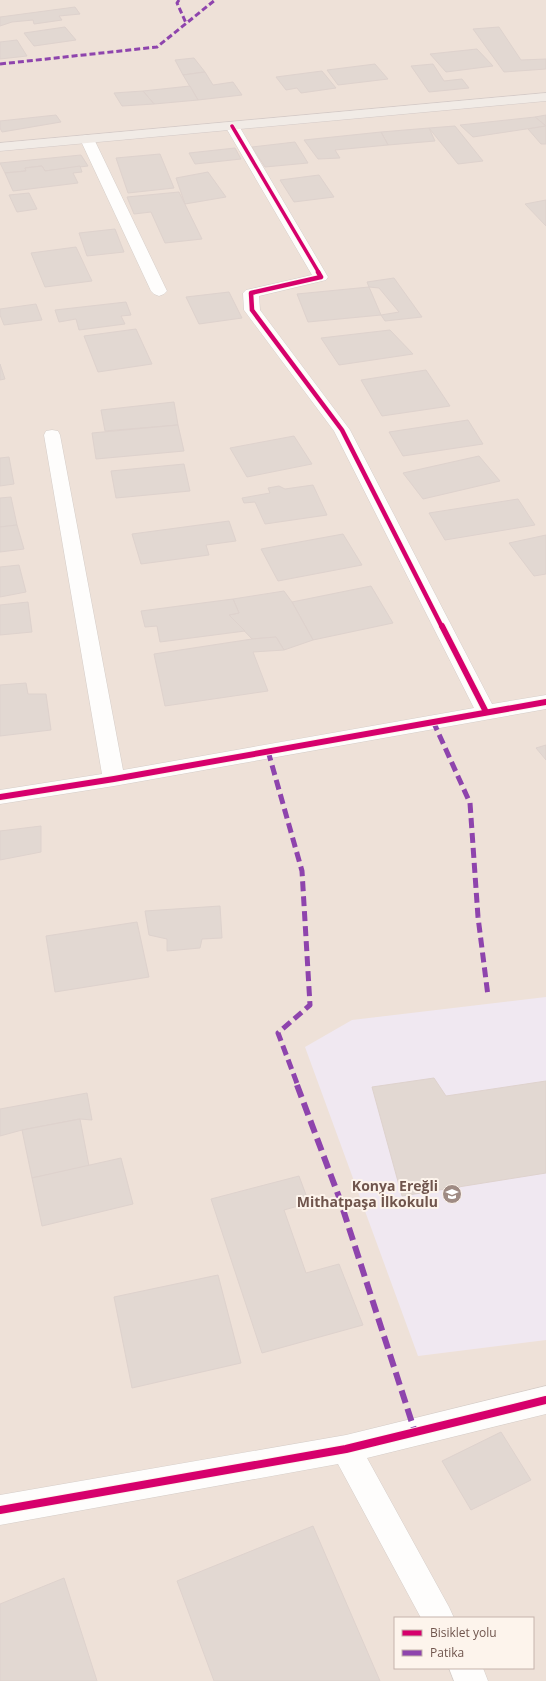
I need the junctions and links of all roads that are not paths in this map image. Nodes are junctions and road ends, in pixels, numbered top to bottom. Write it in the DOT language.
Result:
graph roads {
  1 [pos="546,98"];
  2 [pos="232,126"];
  3 [pos="87,139"];
  4 [pos="0,147"];
  5 [pos="159,291"];
  6 [pos="52,435"];
  7 [pos="546,702"];
  8 [pos="486,712"];
  9 [pos="114,779"];
  10 [pos="0,797"];
  11 [pos="546,1400"];
  12 [pos="346,1449"];
  13 [pos="0,1510"];
  14 [pos="437,1617"];
  15 [pos="466,1669"];
  16 [pos="472,1681"];
  1 -- 2 [label="main road"];
  2 -- 3 [label="main road"];
  2 -- 8 [label="street"];
  3 -- 4 [label="main road"];
  3 -- 5 [label="street"];
  6 -- 9 [label="street"];
  7 -- 8 [label="street"];
  8 -- 9 [label="street"];
  9 -- 10 [label="street"];
  11 -- 12 [label="street"];
  12 -- 13 [label="street"];
  12 -- 14 [label="street"];
  15 -- 16 [label="street"];
}
